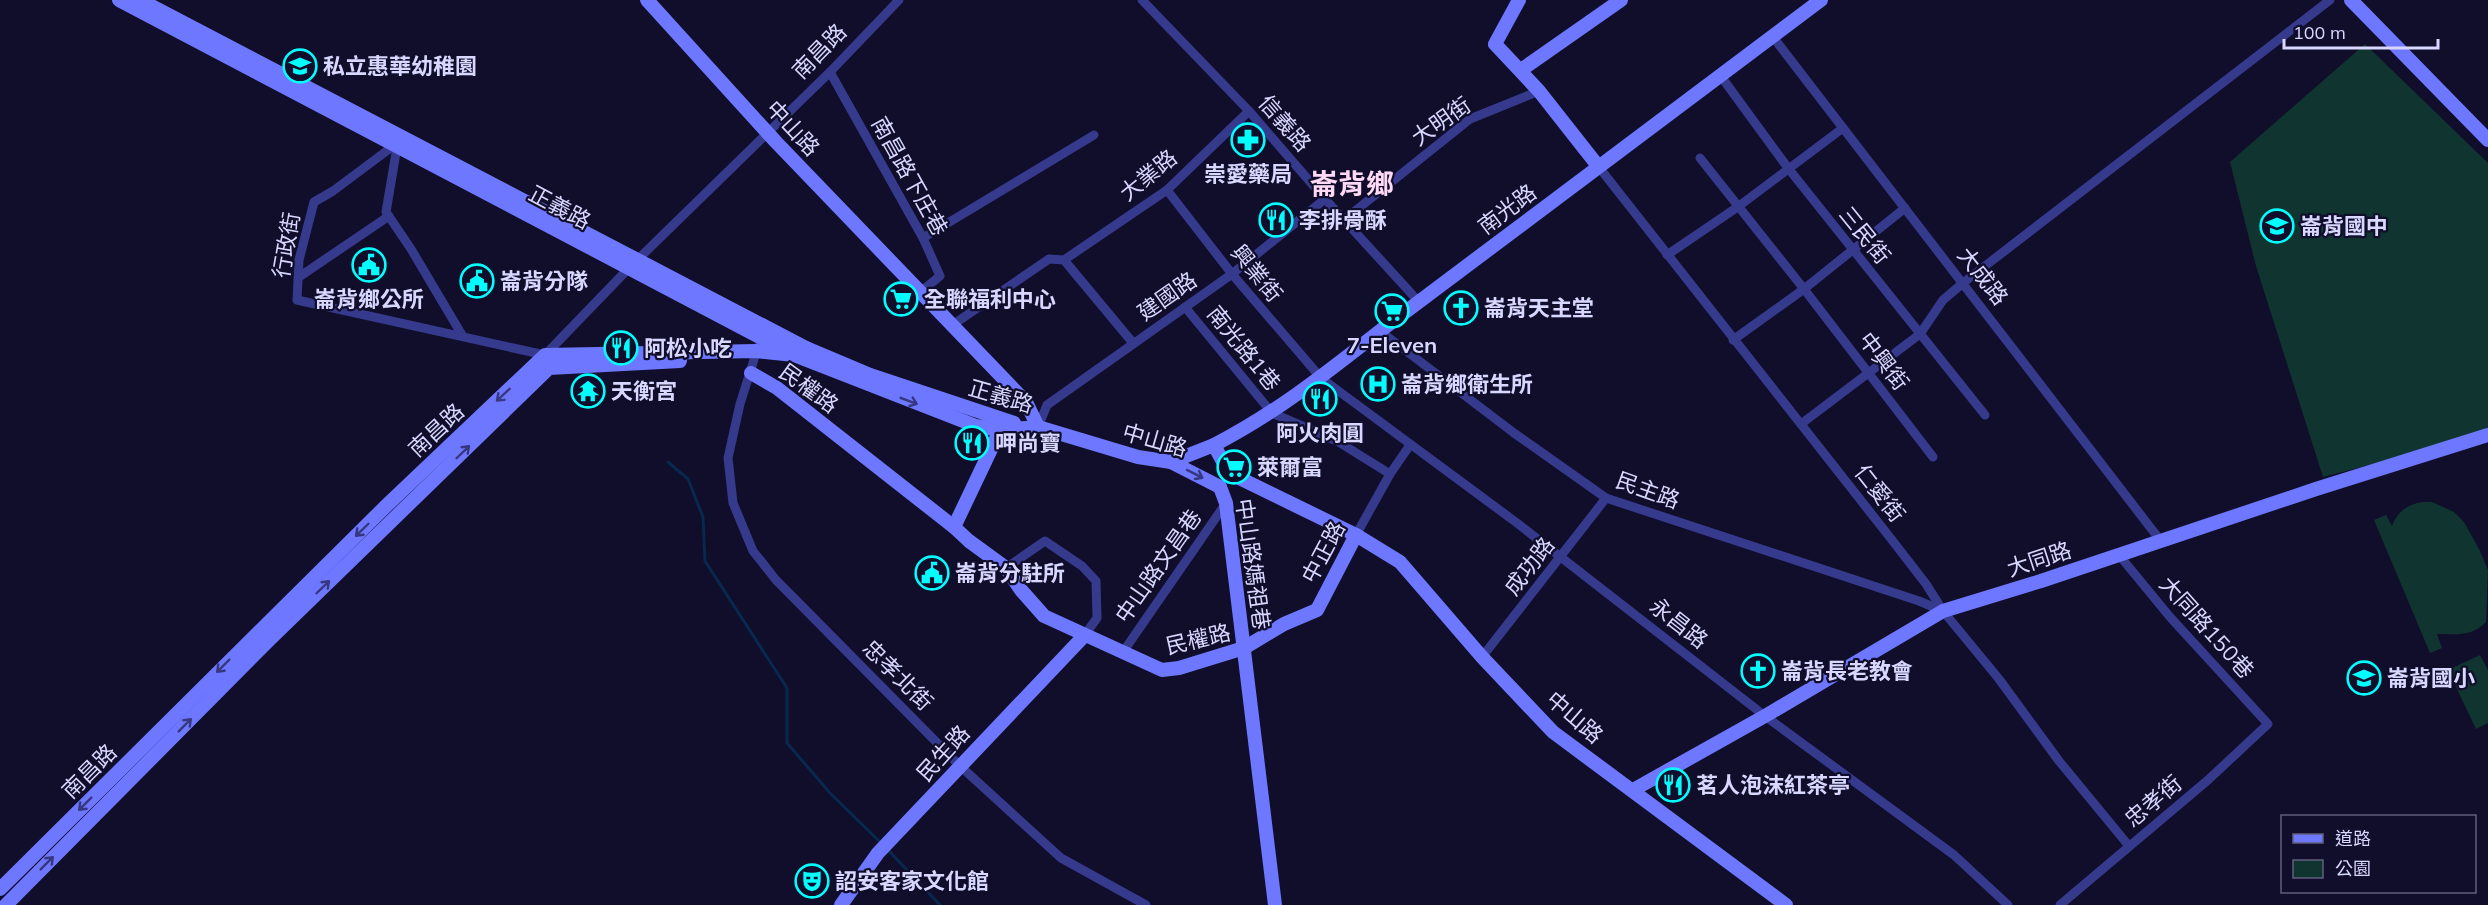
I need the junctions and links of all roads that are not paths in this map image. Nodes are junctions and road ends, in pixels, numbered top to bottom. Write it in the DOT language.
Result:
graph roads {
  1 [pos="119,0"];
  2 [pos="140,0"];
  3 [pos="647,0"];
  4 [pos="899,0"];
  5 [pos="1142,0"];
  6 [pos="1519,0"];
  7 [pos="1621,0"];
  8 [pos="1821,0"];
  9 [pos="2330,0"];
  10 [pos="2351,0"];
  11 [pos="1773,37"];
  12 [pos="1521,70"];
  13 [pos="830,72"];
  14 [pos="1720,75"];
  15 [pos="1539,91"];
  16 [pos="1249,111"];
  17 [pos="1843,128"];
  18 [pos="768,133"];
  19 [pos="1094,135"];
  20 [pos="399,140"];
  21 [pos="2488,140"];
  22 [pos="1700,158"];
  23 [pos="1598,166"];
  24 [pos="1788,168"];
  25 [pos="1167,190"];
  26 [pos="1325,199"];
  27 [pos="1739,206"];
  28 [pos="1905,208"];
  29 [pos="389,216"];
  30 [pos="1345,219"];
  31 [pos="923,238"];
  32 [pos="1852,250"];
  33 [pos="1667,255"];
  34 [pos="1064,260"];
  35 [pos="633,264"];
  36 [pos="1232,274"];
  37 [pos="299,277"];
  38 [pos="1963,283"];
  39 [pos="1804,289"];
  40 [pos="919,293"];
  41 [pos="1419,302"];
  42 [pos="1185,307"];
  43 [pos="951,326"];
  44 [pos="1380,331"];
  45 [pos="765,333"];
  46 [pos="1920,334"];
  47 [pos="462,335"];
  48 [pos="1733,339"];
  49 [pos="1133,343"];
  50 [pos="756,351"];
  51 [pos="800,351"];
  52 [pos="547,362"];
  53 [pos="752,373"];
  54 [pos="1869,373"];
  55 [pos="1321,378"];
  56 [pos="1272,413"];
  57 [pos="1985,415"];
  58 [pos="1801,424"];
  59 [pos="1002,426"];
  60 [pos="1038,427"];
  61 [pos="2488,435"];
  62 [pos="1214,445"];
  63 [pos="1410,445"];
  64 [pos="1933,457"];
  65 [pos="1171,462"];
  66 [pos="1229,472"];
  67 [pos="1390,474"];
  68 [pos="1220,487"];
  69 [pos="1606,498"];
  70 [pos="1226,503"];
  71 [pos="954,527"];
  72 [pos="1356,535"];
  73 [pos="2160,540"];
  74 [pos="2119,555"];
  75 [pos="1561,557"];
  76 [pos="1006,568"];
  77 [pos="1926,584"];
  78 [pos="1920,601"];
  79 [pos="1943,612"];
  80 [pos="1084,636"];
  81 [pos="1244,648"];
  82 [pos="1123,652"];
  83 [pos="1482,657"];
  84 [pos="1766,716"];
  85 [pos="2268,724"];
  86 [pos="959,765"];
  87 [pos="1633,790"];
  88 [pos="2129,846"];
  89 [pos="0,889"];
  90 [pos="6,905"];
  91 [pos="842,905"];
  92 [pos="1146,905"];
  93 [pos="1275,905"];
  94 [pos="1786,905"];
  95 [pos="2008,905"];
  96 [pos="2060,905"];
  1 -- 20 [label="street, 正義路"];
  2 -- 20 [label="street, 正義路"];
  3 -- 18 [label="street, 中山路"];
  4 -- 13 [label="street, 南昌路"];
  5 -- 16 [label="street, 信義路"];
  6 -- 12 [label="street"];
  7 -- 12 [label="street"];
  8 -- 11 [label="street, 南光路"];
  9 -- 38 [label="street"];
  10 -- 21 [label="street"];
  11 -- 14 [label="street, 南光路"];
  11 -- 17 [label="street, 大成路"];
  12 -- 15 [label="street"];
  13 -- 18 [label="street, 南昌路"];
  13 -- 31 [label="street, 南昌路下庄巷"];
  14 -- 23 [label="street, 南光路"];
  14 -- 24 [label="street, 三民街"];
  15 -- 23 [label="street"];
  15 -- 30 [label="street, 大明街"];
  16 -- 25 [label="street, 大業路"];
  16 -- 26 [label="street, 信義路"];
  17 -- 24 [label="street"];
  17 -- 28 [label="street, 大成路"];
  18 -- 35 [label="street, 南昌路"];
  18 -- 40 [label="street, 中山路"];
  19 -- 31 [label="street"];
  20 -- 29 [label="street"];
  20 -- 35 [label="street, 正義路"];
  20 -- 37 [label="street, 行政街"];
  22 -- 27 [label="street"];
  23 -- 33 [label="street, 仁愛街"];
  23 -- 41 [label="street, 南光路"];
  24 -- 27 [label="street"];
  24 -- 32 [label="street, 三民街"];
  25 -- 34 [label="street, 大業路"];
  25 -- 36 [label="street, 興業街"];
  26 -- 30 [label="street, 信義路"];
  26 -- 36 [label="street, 建國路"];
  27 -- 33 [label="street"];
  27 -- 39 [label="street"];
  28 -- 32 [label="street"];
  28 -- 38 [label="street, 大成路"];
  29 -- 37 [label="street"];
  29 -- 47 [label="street"];
  30 -- 41 [label="street, 信義路"];
  31 -- 40 [label="street, 南昌路下庄巷"];
  32 -- 39 [label="street"];
  32 -- 46 [label="street, 三民街"];
  33 -- 48 [label="street, 仁愛街"];
  34 -- 43 [label="street, 大業路"];
  34 -- 49 [label="street"];
  35 -- 45 [label="street, 正義路"];
  35 -- 52 [label="street, 南昌路"];
  36 -- 42 [label="street, 建國路"];
  36 -- 55 [label="street, 興業街"];
  37 -- 47 [label="street, 行政街"];
  38 -- 46 [label="street"];
  38 -- 73 [label="street, 大成路"];
  39 -- 48 [label="street"];
  39 -- 54 [label="street, 中興街"];
  40 -- 43 [label="street, 中山路"];
  41 -- 44 [label="street, 南光路"];
  42 -- 49 [label="street, 建國路"];
  42 -- 56 [label="street, 南光路1巷"];
  43 -- 60 [label="street, 中山路"];
  44 -- 55 [label="street, 南光路"];
  44 -- 69 [label="street, 民主路"];
  45 -- 50 [label="street, 忠孝北街"];
  45 -- 51 [label="street, 正義路"];
  46 -- 54 [label="street"];
  46 -- 57 [label="street, 三民街"];
  47 -- 52 [label="street, 行政街"];
  48 -- 58 [label="street, 仁愛街"];
  49 -- 60 [label="street, 建國路"];
  50 -- 51 [label="street, 民權路"];
  50 -- 52 [label="street, 民權路"];
  50 -- 53 [label="street, 忠孝北街"];
  51 -- 59 [label="street, 正義路"];
  52 -- 89 [label="street, 南昌路, one-way"];
  90 -- 52 [label="street, 南昌路, one-way"];
  53 -- 71 [label="street, 民權路"];
  53 -- 86 [label="street, 忠孝北街"];
  54 -- 58 [label="street"];
  54 -- 64 [label="street, 中興街"];
  55 -- 56 [label="street, 南光路"];
  55 -- 63 [label="street, 永昌路"];
  56 -- 62 [label="street, 南光路"];
  56 -- 67 [label="street"];
  58 -- 77 [label="street, 仁愛街"];
  59 -- 60 [label="street, 正義路"];
  59 -- 71 [label="street"];
  60 -- 65 [label="street, 中山路"];
  61 -- 73 [label="street, 大同路"];
  62 -- 65 [label="street, 南光路"];
  62 -- 66 [label="street"];
  63 -- 67 [label="street, 中正路"];
  63 -- 75 [label="street, 永昌路"];
  65 -- 68 [label="street, 中山路, one-way"];
  66 -- 68 [label="street"];
  66 -- 72 [label="street, 中山路"];
  67 -- 72 [label="street, 中正路"];
  68 -- 70 [label="street, 中山路媽祖巷"];
  69 -- 75 [label="street, 成功路"];
  69 -- 78 [label="street, 民主路"];
  70 -- 81 [label="street, 中山路媽祖巷"];
  70 -- 82 [label="street, 中山路文昌巷"];
  71 -- 76 [label="street, 民權路"];
  72 -- 81 [label="street, 中正路"];
  72 -- 83 [label="street, 中山路"];
  73 -- 74 [label="street, 大同路"];
  74 -- 79 [label="street, 大同路"];
  74 -- 85 [label="street, 大同路150巷"];
  75 -- 83 [label="street, 成功路"];
  75 -- 84 [label="street, 永昌路"];
  76 -- 80 [label="street, 民權路"];
  76 -- 80 [label="street"];
  77 -- 78 [label="street"];
  77 -- 79 [label="street, 仁愛街"];
  78 -- 79 [label="street, 民主路"];
  79 -- 84 [label="street, 大同路"];
  79 -- 88 [label="street, 仁愛街"];
  80 -- 82 [label="street, 民權路"];
  80 -- 86 [label="street, 民生路"];
  81 -- 82 [label="street, 民權路"];
  81 -- 93 [label="street, 民權路"];
  83 -- 87 [label="street, 中山路"];
  84 -- 87 [label="street, 大同路"];
  84 -- 95 [label="street, 永昌路"];
  85 -- 88 [label="street, 忠孝街"];
  86 -- 91 [label="street, 民生路"];
  86 -- 92 [label="street, 忠孝北街"];
  87 -- 94 [label="street, 中山路"];
  88 -- 96 [label="street, 忠孝街"];
}
